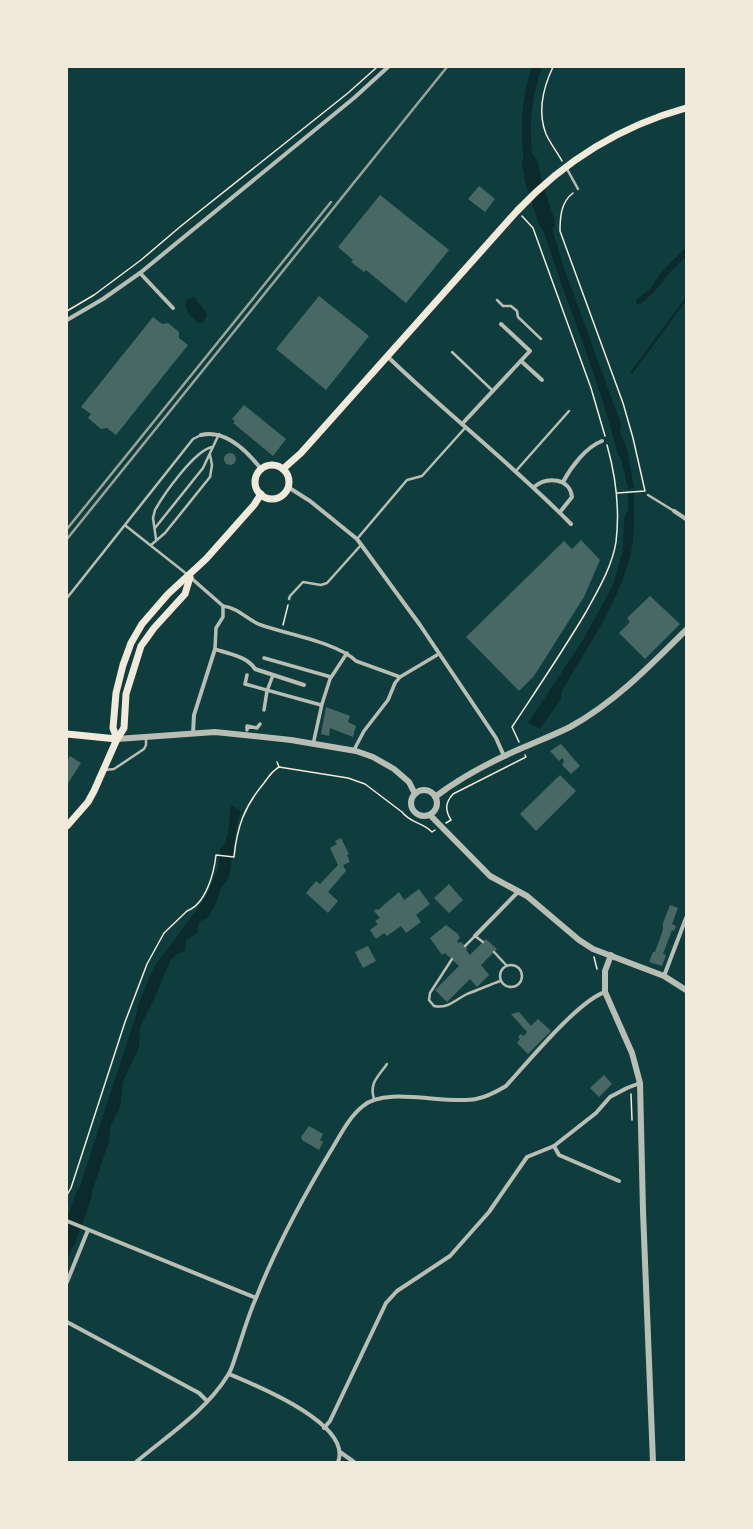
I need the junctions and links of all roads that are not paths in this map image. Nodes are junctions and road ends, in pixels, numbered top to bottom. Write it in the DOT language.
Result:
graph roads {
  1 [pos="388,67"];
  2 [pos="686,108"];
  3 [pos="565,166"];
  4 [pos="578,189"];
  5 [pos="140,273"];
  6 [pos="497,300"];
  7 [pos="173,308"];
  8 [pos="67,320"];
  9 [pos="501,324"];
  10 [pos="541,339"];
  11 [pos="452,352"];
  12 [pos="388,357"];
  13 [pos="521,361"];
  14 [pos="542,380"];
  15 [pos="492,390"];
  16 [pos="569,411"];
  17 [pos="463,426"];
  18 [pos="219,434"];
  19 [pos="201,435"];
  20 [pos="602,441"];
  21 [pos="212,447"];
  22 [pos="210,455"];
  23 [pos="261,469"];
  24 [pos="283,469"];
  25 [pos="515,472"];
  26 [pos="563,482"];
  27 [pos="288,487"];
  28 [pos="534,487"];
  29 [pos="261,494"];
  30 [pos="648,495"];
  31 [pos="674,511"];
  32 [pos="560,512"];
  33 [pos="686,519"];
  34 [pos="571,524"];
  35 [pos="126,526"];
  36 [pos="154,529"];
  37 [pos="156,539"];
  38 [pos="357,539"];
  39 [pos="151,545"];
  40 [pos="361,545"];
  41 [pos="190,576"];
  42 [pos="67,598"];
  43 [pos="289,599"];
  44 [pos="223,606"];
  45 [pos="686,630"];
  46 [pos="214,649"];
  47 [pos="347,653"];
  48 [pos="437,655"];
  49 [pos="264,658"];
  50 [pos="247,675"];
  51 [pos="273,675"];
  52 [pos="331,677"];
  53 [pos="400,677"];
  54 [pos="304,685"];
  55 [pos="267,691"];
  56 [pos="321,705"];
  57 [pos="264,710"];
  58 [pos="260,724"];
  59 [pos="247,730"];
  60 [pos="193,733"];
  61 [pos="67,734"];
  62 [pos="146,737"];
  63 [pos="116,739"];
  64 [pos="314,740"];
  65 [pos="355,748"];
  66 [pos="504,756"];
  67 [pos="104,770"];
  68 [pos="415,794"];
  69 [pos="435,797"];
  70 [pos="430,815"];
  71 [pos="67,826"];
  72 [pos="518,892"];
  73 [pos="686,918"];
  74 [pos="475,936"];
  75 [pos="483,942"];
  76 [pos="464,946"];
  77 [pos="494,952"];
  78 [pos="611,955"];
  79 [pos="452,959"];
  80 [pos="507,966"];
  81 [pos="664,976"];
  82 [pos="500,981"];
  83 [pos="686,990"];
  84 [pos="605,992"];
  85 [pos="387,1064"];
  86 [pos="640,1083"];
  87 [pos="374,1099"];
  88 [pos="554,1146"];
  89 [pos="619,1181"];
  90 [pos="67,1221"];
  91 [pos="86,1230"];
  92 [pos="67,1282"];
  93 [pos="256,1298"];
  94 [pos="67,1322"];
  95 [pos="229,1374"];
  96 [pos="207,1401"];
  97 [pos="324,1428"];
  98 [pos="340,1452"];
  99 [pos="136,1462"];
  100 [pos="338,1462"];
  101 [pos="354,1462"];
  102 [pos="653,1462"];
  1 -- 5 [label="street"];
  2 -- 3 [label="main road"];
  3 -- 4 [label="lane"];
  3 -- 12 [label="main road"];
  5 -- 7 [label="street"];
  5 -- 8 [label="street"];
  6 -- 10 [label="lane"];
  9 -- 13 [label="street"];
  11 -- 15 [label="lane"];
  12 -- 17 [label="street"];
  12 -- 24 [label="main road"];
  13 -- 14 [label="street"];
  13 -- 15 [label="street"];
  15 -- 17 [label="street"];
  16 -- 25 [label="lane"];
  17 -- 25 [label="street"];
  17 -- 38 [label="lane"];
  18 -- 19 [label="street"];
  18 -- 21 [label="lane"];
  18 -- 23 [label="street"];
  19 -- 35 [label="lane"];
  20 -- 26 [label="street"];
  21 -- 22 [label="lane"];
  21 -- 36 [label="lane"];
  22 -- 36 [label="lane"];
  22 -- 37 [label="lane"];
  23 -- 24 [label="main road"];
  23 -- 29 [label="main road"];
  24 -- 27 [label="main road"];
  25 -- 28 [label="street"];
  26 -- 28 [label="street"];
  26 -- 32 [label="street"];
  27 -- 29 [label="main road"];
  27 -- 38 [label="street"];
  28 -- 32 [label="street"];
  29 -- 41 [label="main road"];
  30 -- 31 [label="lane"];
  31 -- 33 [label="street"];
  32 -- 34 [label="street"];
  35 -- 39 [label="lane"];
  35 -- 42 [label="lane"];
  36 -- 37 [label="lane"];
  37 -- 39 [label="lane"];
  38 -- 40 [label="street"];
  39 -- 41 [label="lane"];
  40 -- 43 [label="lane"];
  40 -- 66 [label="street"];
  41 -- 44 [label="street"];
  41 -- 63 [label="main road"];
  41 -- 63 [label="main road"];
  44 -- 46 [label="street"];
  44 -- 47 [label="street"];
  45 -- 66 [label="street"];
  46 -- 51 [label="street"];
  46 -- 60 [label="street"];
  47 -- 52 [label="street"];
  47 -- 53 [label="street"];
  48 -- 53 [label="street"];
  49 -- 52 [label="street"];
  50 -- 55 [label="street"];
  51 -- 54 [label="street"];
  51 -- 55 [label="street"];
  52 -- 56 [label="street"];
  53 -- 65 [label="street"];
  55 -- 56 [label="street"];
  55 -- 57 [label="street"];
  56 -- 64 [label="street"];
  58 -- 59 [label="street"];
  60 -- 62 [label="street"];
  60 -- 68 [label="street"];
  61 -- 63 [label="main road"];
  62 -- 63 [label="street"];
  62 -- 67 [label="lane"];
  63 -- 67 [label="main road"];
  66 -- 69 [label="street"];
  67 -- 71 [label="main road"];
  68 -- 69 [label="street"];
  68 -- 70 [label="street"];
  69 -- 70 [label="street"];
  70 -- 72 [label="street"];
  72 -- 74 [label="street"];
  72 -- 78 [label="street"];
  73 -- 81 [label="street"];
  74 -- 75 [label="lane"];
  74 -- 76 [label="lane"];
  77 -- 80 [label="lane"];
  78 -- 81 [label="street"];
  78 -- 84 [label="street"];
  79 -- 82 [label="lane"];
  80 -- 82 [label="lane"];
  80 -- 82 [label="lane"];
  81 -- 83 [label="street"];
  84 -- 86 [label="street"];
  84 -- 87 [label="street"];
  85 -- 87 [label="lane"];
  86 -- 88 [label="street"];
  86 -- 102 [label="street"];
  87 -- 93 [label="street"];
  88 -- 89 [label="street"];
  88 -- 97 [label="street"];
  90 -- 91 [label="street"];
  91 -- 92 [label="street"];
  91 -- 93 [label="street"];
  93 -- 95 [label="street"];
  94 -- 96 [label="street"];
  95 -- 96 [label="street"];
  95 -- 97 [label="street"];
  96 -- 99 [label="street"];
  97 -- 98 [label="street"];
  98 -- 100 [label="street"];
  98 -- 101 [label="street"];
}
